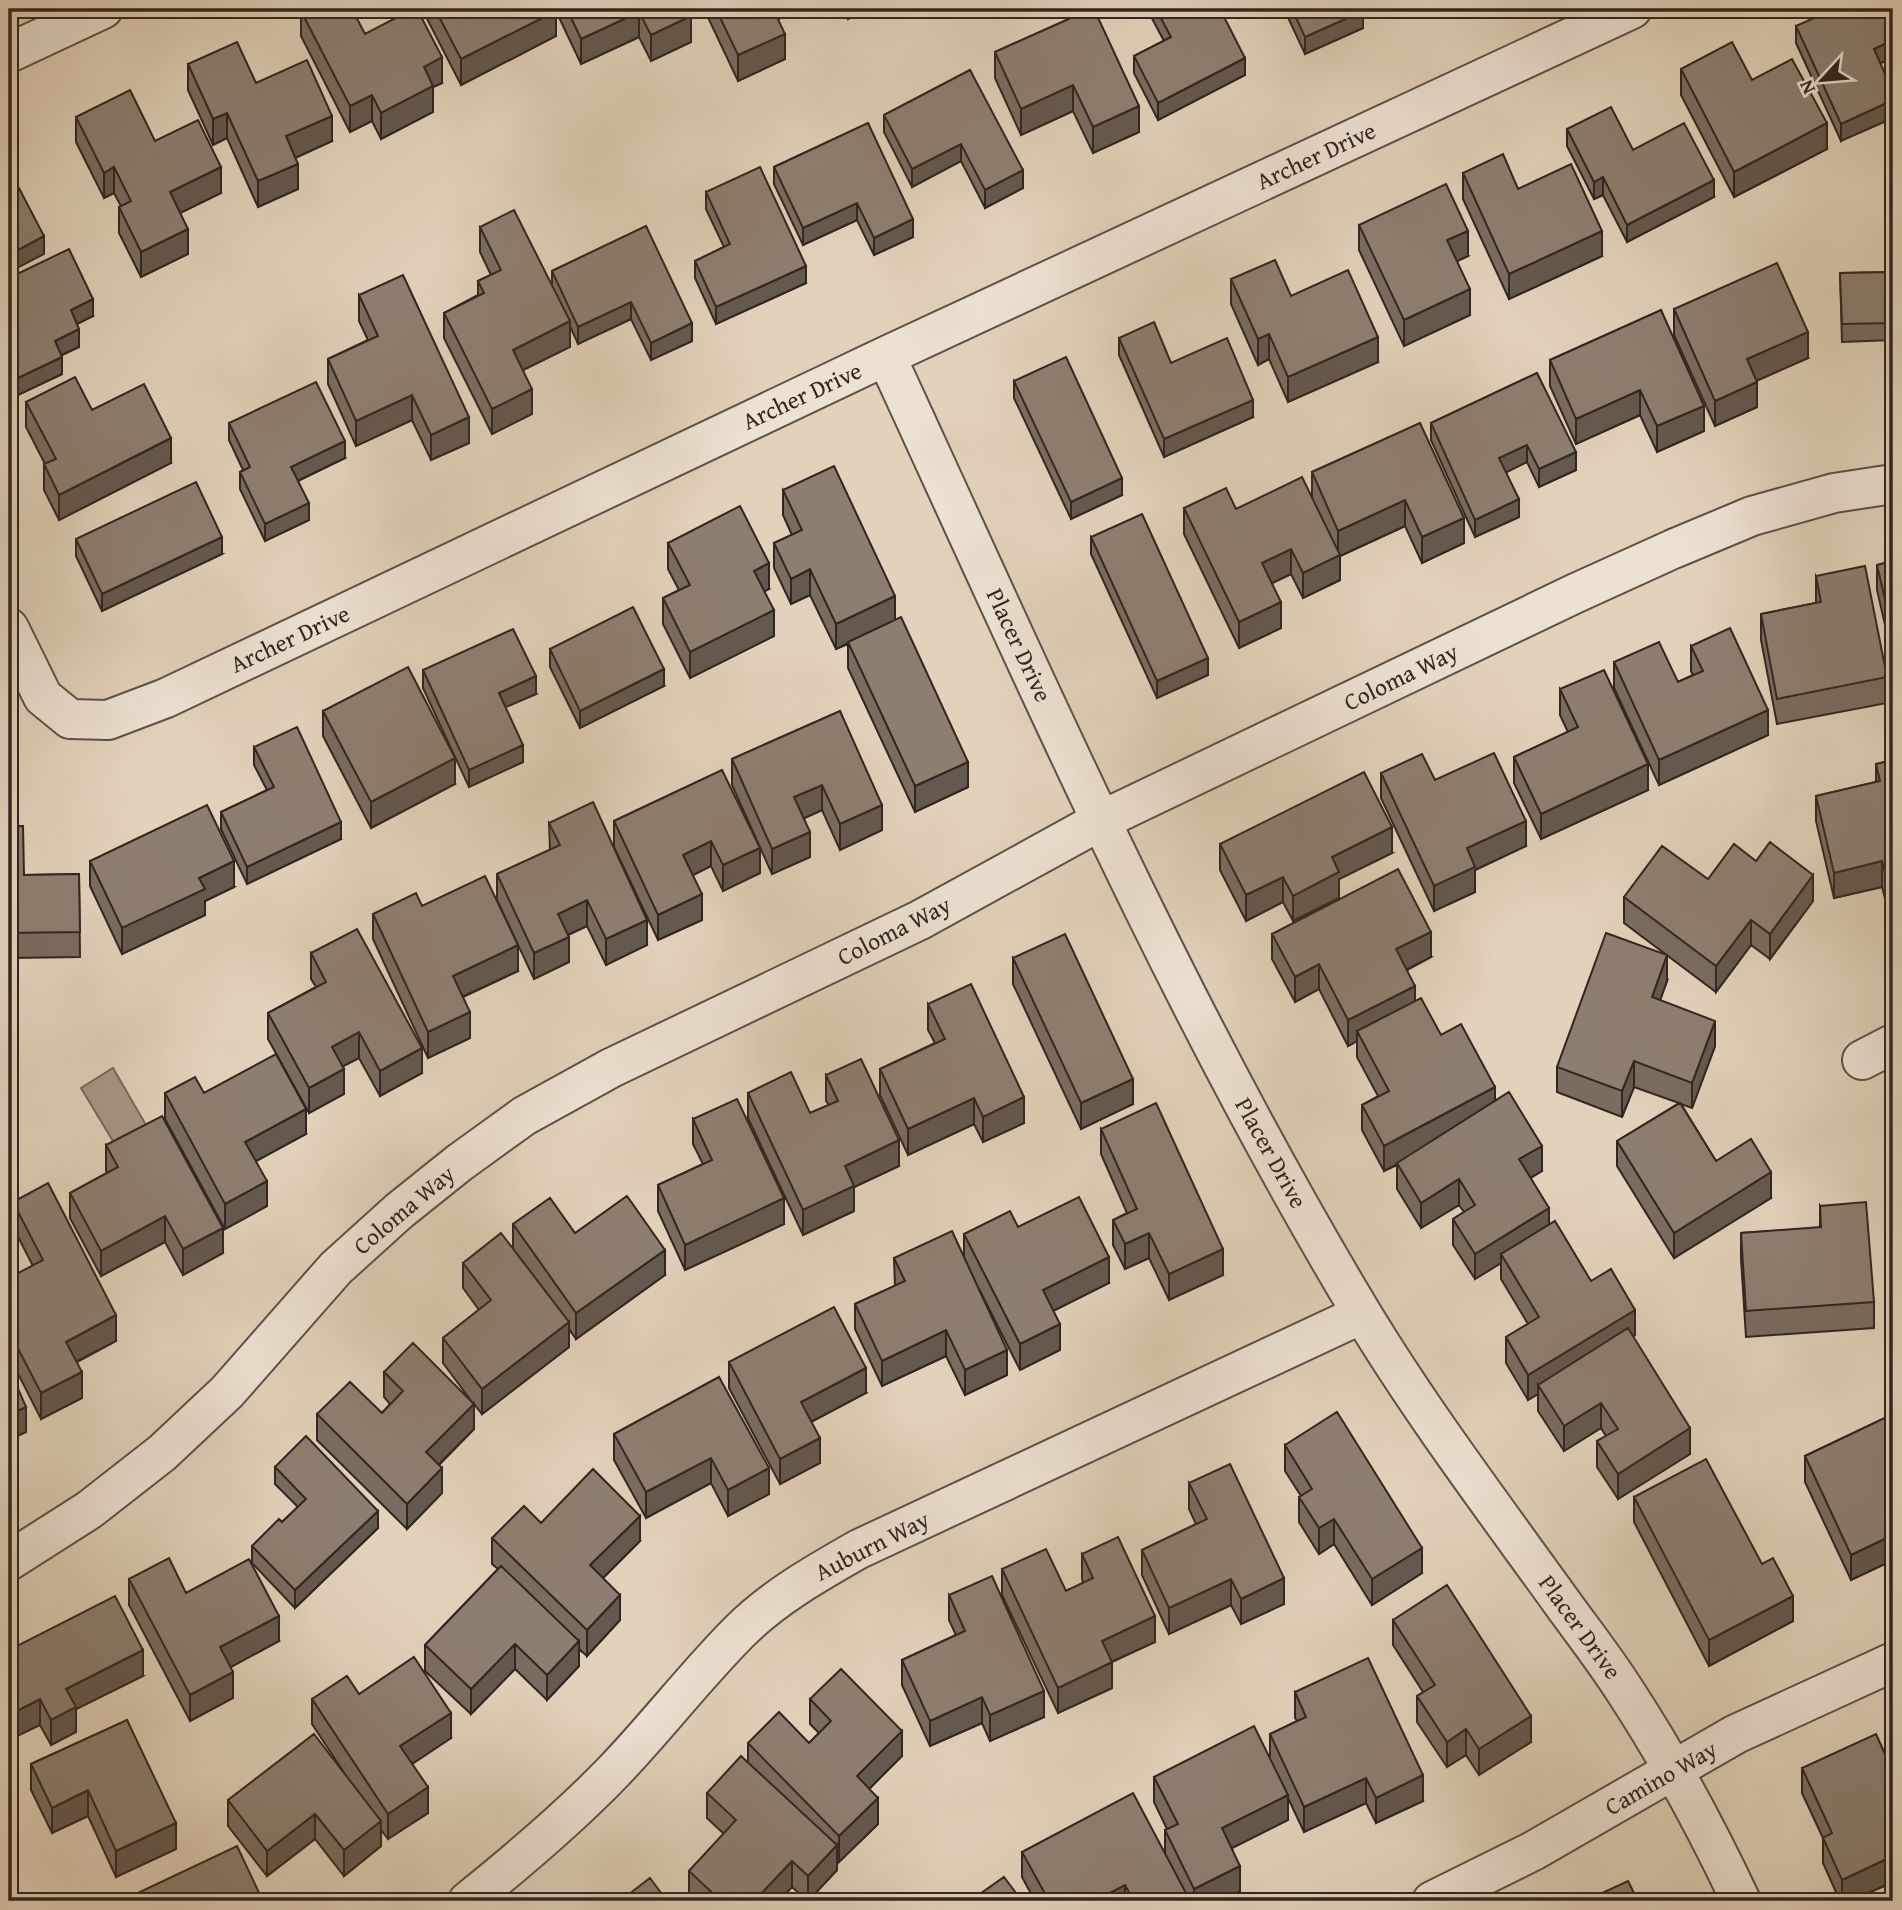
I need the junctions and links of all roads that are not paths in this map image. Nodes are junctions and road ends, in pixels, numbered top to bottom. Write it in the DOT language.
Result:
graph roads {
  1 [pos="103,9"];
  2 [pos="1632,9"];
  3 [pos="9,53"];
  4 [pos="886,356"];
  5 [pos="1893,484"];
  6 [pos="9,628"];
  7 [pos="1100,821"];
  8 [pos="1362,1314"];
  9 [pos="9,1561"];
  10 [pos="1893,1662"];
  11 [pos="1674,1770"];
  12 [pos="468,1901"];
  13 [pos="1432,1901"];
  14 [pos="1741,1901"];
  1 -- 3 [label="street"];
  2 -- 4 [label="street, Archer Drive"];
  4 -- 6 [label="street, Archer Drive"];
  4 -- 7 [label="street, Placer Drive"];
  5 -- 7 [label="street, Coloma Way"];
  7 -- 8 [label="street, Placer Drive"];
  7 -- 9 [label="street, Coloma Way"];
  8 -- 11 [label="street, Placer Drive"];
  8 -- 12 [label="street, Auburn Way"];
  10 -- 11 [label="street, Camino Way"];
  11 -- 13 [label="street, Camino Way"];
  11 -- 14 [label="street, Placer Drive"];
}
